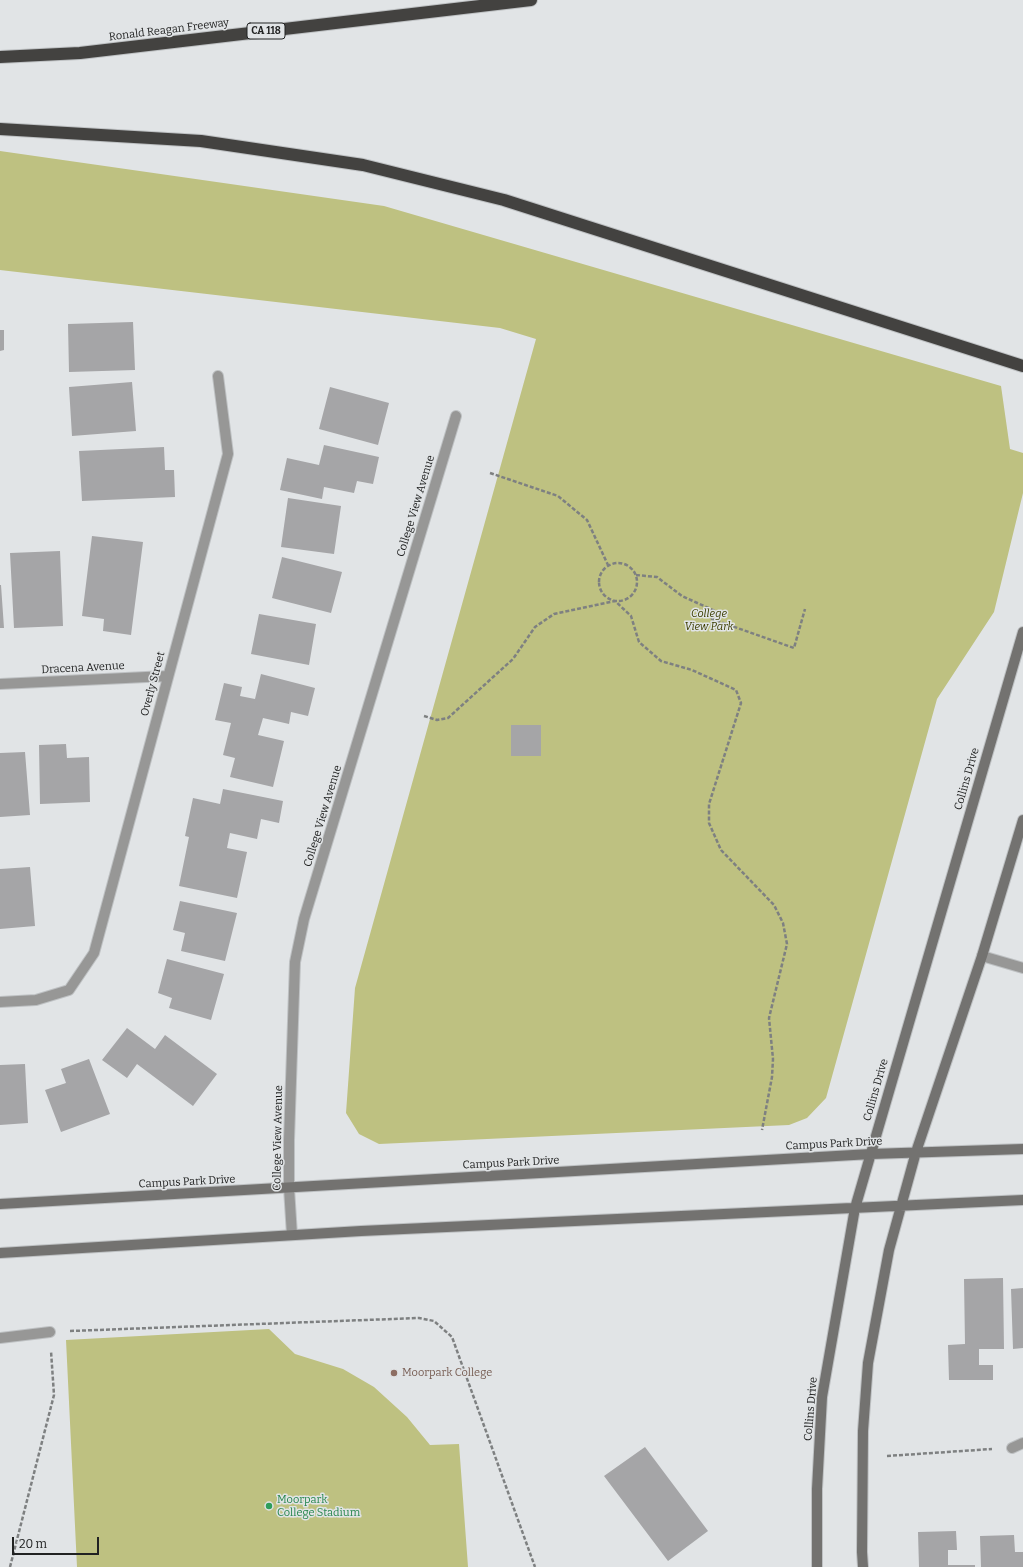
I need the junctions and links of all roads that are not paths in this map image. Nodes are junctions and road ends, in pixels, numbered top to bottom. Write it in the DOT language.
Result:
graph roads {
  1 [pos="531,0"];
  2 [pos="0,57"];
  3 [pos="0,129"];
  4 [pos="1023,366"];
  5 [pos="218,376"];
  6 [pos="456,416"];
  7 [pos="1023,632"];
  8 [pos="167,676"];
  9 [pos="0,684"];
  10 [pos="1023,820"];
  11 [pos="982,956"];
  12 [pos="1023,968"];
  13 [pos="0,1002"];
  14 [pos="1023,1149"];
  15 [pos="916,1152"];
  16 [pos="871,1154"];
  17 [pos="289,1188"];
  18 [pos="1023,1200"];
  19 [pos="0,1204"];
  20 [pos="900,1206"];
  21 [pos="855,1208"];
  22 [pos="292,1235"];
  23 [pos="0,1252"];
  24 [pos="50,1332"];
  25 [pos="0,1338"];
  26 [pos="1023,1443"];
  27 [pos="1012,1448"];
  28 [pos="817,1567"];
  29 [pos="863,1567"];
  1 -- 2 [label="highway, Ronald Reagan Freeway / CA 118"];
  3 -- 4 [label="highway"];
  5 -- 8 [label="street, Overly Street"];
  6 -- 17 [label="street, College View Avenue"];
  7 -- 16 [label="street, Collins Drive"];
  8 -- 9 [label="street, Dracena Avenue"];
  8 -- 13 [label="street, Overly Street"];
  10 -- 11 [label="street"];
  11 -- 12 [label="street"];
  11 -- 15 [label="street"];
  14 -- 15 [label="street, Campus Park Drive"];
  15 -- 16 [label="street, Campus Park Drive"];
  15 -- 20 [label="street"];
  16 -- 17 [label="street, Campus Park Drive"];
  16 -- 21 [label="street, Collins Drive"];
  17 -- 19 [label="street, Campus Park Drive"];
  17 -- 22 [label="street, College View Avenue"];
  18 -- 20 [label="street"];
  20 -- 21 [label="street"];
  20 -- 29 [label="street"];
  21 -- 22 [label="street"];
  21 -- 28 [label="street, Collins Drive"];
  22 -- 23 [label="street"];
  24 -- 25 [label="street"];
  26 -- 27 [label="street"];
}
